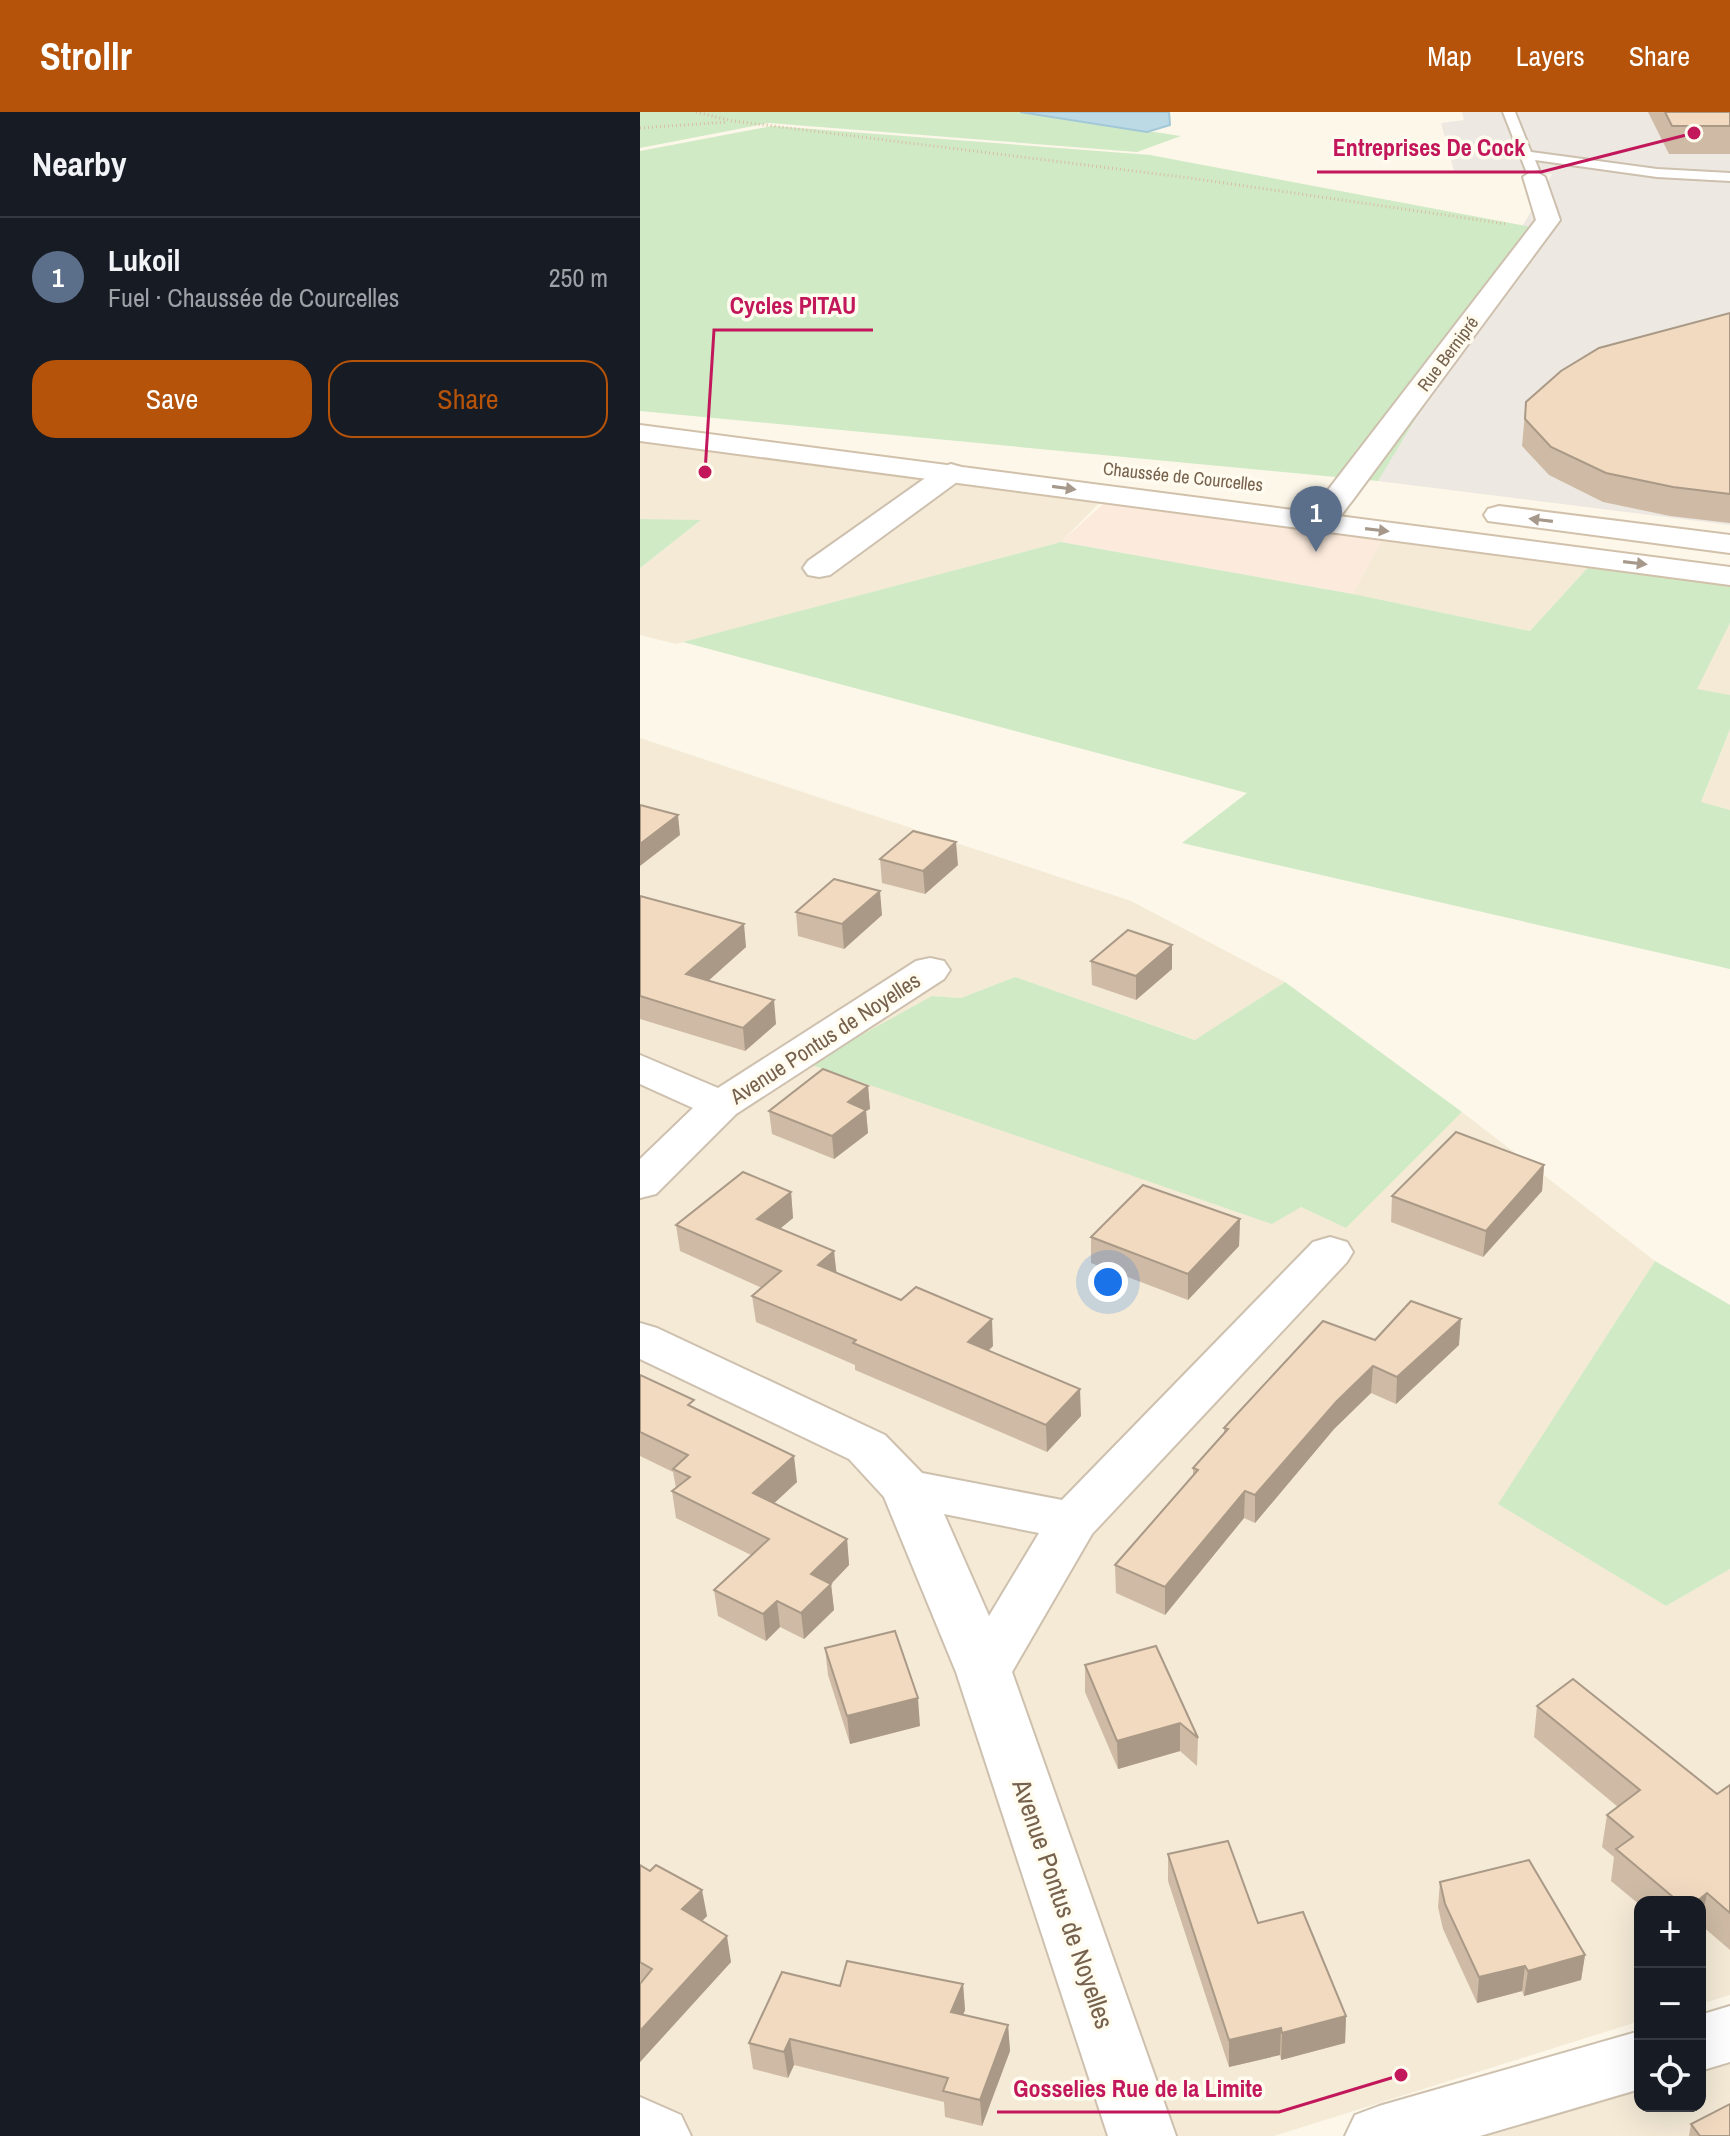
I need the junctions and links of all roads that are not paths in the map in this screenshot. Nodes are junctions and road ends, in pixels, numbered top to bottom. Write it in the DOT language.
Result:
graph roads {
  1 [pos="1509,112"];
  2 [pos="1530,166"];
  3 [pos="1730,177"];
  4 [pos="640,433"];
  5 [pos="963,466"];
  6 [pos="1173,475"];
  7 [pos="1311,491"];
  8 [pos="1342,495"];
  9 [pos="1373,499"];
  10 [pos="1466,511"];
  11 [pos="1319,522"];
  12 [pos="1730,544"];
  13 [pos="819,568"];
  14 [pos="1730,576"];
  15 [pos="930,970"];
  16 [pos="640,1068"];
  17 [pos="721,1105"];
  18 [pos="640,1184"];
  19 [pos="1330,1252"];
  20 [pos="640,1339"];
  21 [pos="906,1488"];
  22 [pos="1073,1521"];
  23 [pos="984,1672"];
  24 [pos="1730,2034"];
  25 [pos="1706,2041"];
  26 [pos="1634,2062"];
  27 [pos="640,2127"];
  28 [pos="657,2136"];
  29 [pos="1142,2136"];
  30 [pos="1379,2136"];
  1 -- 2 [label="lane"];
  2 -- 3 [label="lane"];
  2 -- 8 [label="street, Rue Bernipré"];
  4 -- 5 [label="street, Chaussée de Courcelles"];
  5 -- 6 [label="street, Chaussée de Courcelles"];
  5 -- 11 [label="street, Chaussée de Courcelles, one-way"];
  5 -- 13 [label="street"];
  7 -- 8 [label="street"];
  8 -- 9 [label="street"];
  8 -- 11 [label="street, Rue Bernipré"];
  12 -- 10 [label="street, one-way"];
  11 -- 14 [label="street, Chaussée de Courcelles, one-way"];
  15 -- 17 [label="street, Avenue Pontus de Noyelles"];
  16 -- 17 [label="street, Avenue Pontus de Noyelles"];
  17 -- 18 [label="street, Avenue Pontus de Noyelles"];
  19 -- 22 [label="street"];
  20 -- 21 [label="street, Avenue Pontus de Noyelles"];
  21 -- 22 [label="street"];
  21 -- 23 [label="street, Avenue Pontus de Noyelles"];
  22 -- 23 [label="street"];
  23 -- 29 [label="street, Avenue Pontus de Noyelles"];
  24 -- 25 [label="street"];
  26 -- 30 [label="street"];
  27 -- 28 [label="street"];
}
